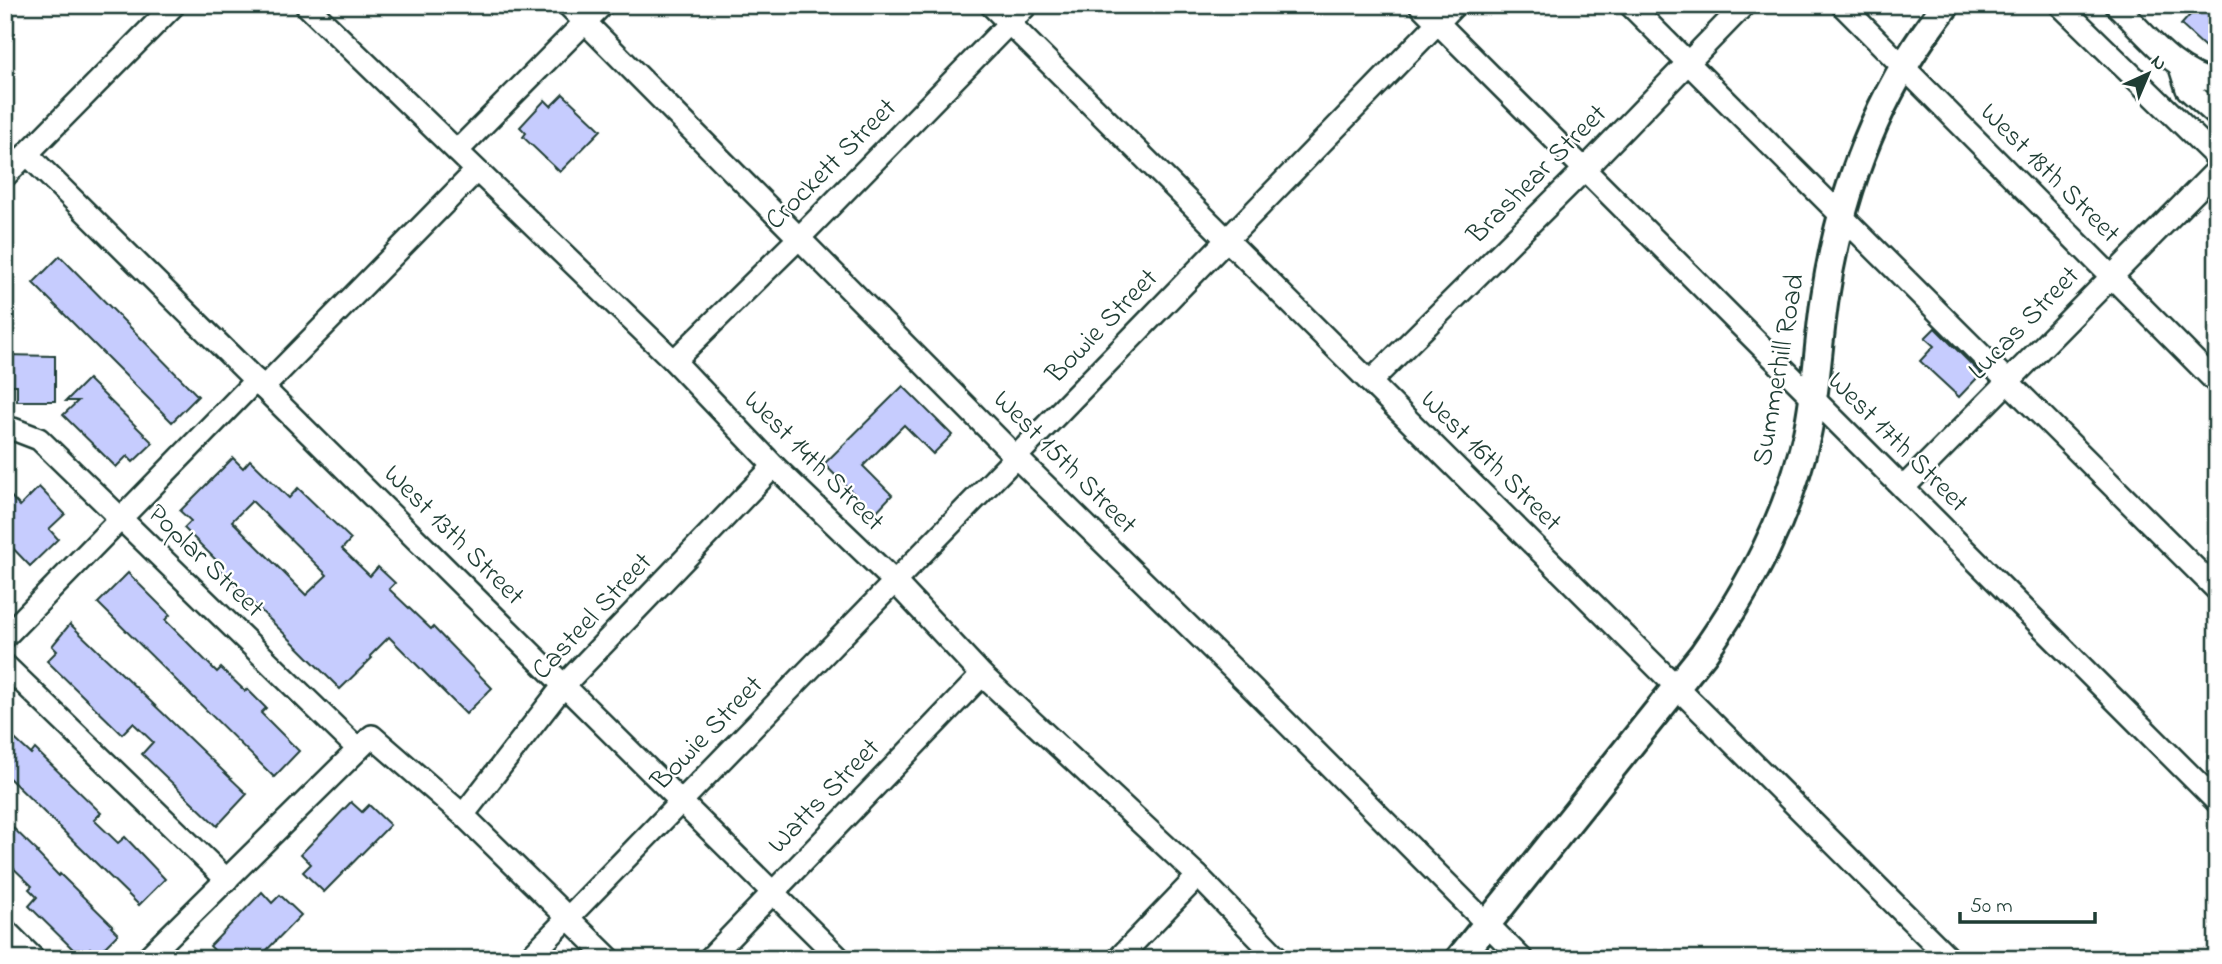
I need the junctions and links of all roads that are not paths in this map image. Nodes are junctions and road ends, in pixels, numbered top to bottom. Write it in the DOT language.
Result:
graph roads {
  1 [pos="174,5"];
  2 [pos="306,5"];
  3 [pos="568,5"];
  4 [pos="602,5"];
  5 [pos="991,5"];
  6 [pos="1027,5"];
  7 [pos="1420,5"];
  8 [pos="1455,5"];
  9 [pos="1630,5"];
  10 [pos="1744,5"];
  11 [pos="1842,5"];
  12 [pos="1946,5"];
  13 [pos="2060,5"];
  14 [pos="2116,5"];
  15 [pos="585,22"];
  16 [pos="1437,23"];
  17 [pos="1010,24"];
  18 [pos="1688,63"];
  19 [pos="1904,66"];
  20 [pos="2179,66"];
  21 [pos="2209,80"];
  22 [pos="2217,103"];
  23 [pos="2217,116"];
  24 [pos="457,152"];
  25 [pos="27,154"];
  26 [pos="2217,158"];
  27 [pos="1584,170"];
  28 [pos="2217,170"];
  29 [pos="476,171"];
  30 [pos="5,176"];
  31 [pos="1841,216"];
  32 [pos="799,238"];
  33 [pos="1227,240"];
  34 [pos="2111,276"];
  35 [pos="674,361"];
  36 [pos="1370,382"];
  37 [pos="2008,382"];
  38 [pos="2217,383"];
  39 [pos="260,384"];
  40 [pos="1812,400"];
  41 [pos="5,432"];
  42 [pos="1016,457"];
  43 [pos="774,466"];
  44 [pos="1903,488"];
  45 [pos="120,519"];
  46 [pos="895,582"];
  47 [pos="2217,590"];
  48 [pos="5,637"];
  49 [pos="5,665"];
  50 [pos="982,675"];
  51 [pos="564,685"];
  52 [pos="1677,688"];
  53 [pos="365,743"];
  54 [pos="681,802"];
  55 [pos="2217,802"];
  56 [pos="463,815"];
  57 [pos="1198,876"];
  58 [pos="227,880"];
  59 [pos="772,892"];
  60 [pos="568,918"];
  61 [pos="1487,924"];
  62 [pos="5,930"];
  63 [pos="34,959"];
  64 [pos="146,959"];
  65 [pos="528,959"];
  66 [pos="610,959"];
  67 [pos="709,959"];
  68 [pos="840,959"];
  69 [pos="1118,959"];
  70 [pos="1279,959"];
  71 [pos="1459,959"];
  72 [pos="1522,959"];
  73 [pos="1950,959"];
  1 -- 25 [label="street"];
  2 -- 24 [label="street, West 14th Street"];
  3 -- 15 [label="street, West 15th Street"];
  4 -- 15 [label="street"];
  5 -- 17 [label="street, West 16th Street"];
  6 -- 17 [label="street, Crockett Street"];
  7 -- 16 [label="street, West 17th Street"];
  8 -- 16 [label="street, Bowie Street"];
  9 -- 18 [label="street"];
  10 -- 18 [label="street, Brashear Street"];
  11 -- 19 [label="street, West 18th Street"];
  12 -- 19 [label="main road, Summerhill Road"];
  13 -- 26 [label="street"];
  14 -- 20 [label="street"];
  15 -- 24 [label="street"];
  15 -- 32 [label="street, West 15th Street"];
  16 -- 27 [label="street, West 17th Street"];
  16 -- 33 [label="street, Bowie Street"];
  17 -- 32 [label="street, Crockett Street"];
  17 -- 33 [label="street, West 16th Street"];
  18 -- 27 [label="street, Brashear Street"];
  18 -- 31 [label="street"];
  19 -- 31 [label="main road, Summerhill Road"];
  19 -- 34 [label="street, West 18th Street"];
  20 -- 21 [label="street"];
  20 -- 23 [label="street"];
  21 -- 22 [label="street"];
  24 -- 29 [label="street, West 14th Street"];
  25 -- 30 [label="street"];
  25 -- 39 [label="street, West 13th Street"];
  27 -- 36 [label="street, Brashear Street"];
  27 -- 40 [label="street, West 17th Street"];
  28 -- 34 [label="street, Lucas Street"];
  29 -- 35 [label="street, West 14th Street"];
  29 -- 39 [label="street"];
  31 -- 37 [label="street"];
  31 -- 40 [label="main road, Summerhill Road"];
  32 -- 35 [label="street, Crockett Street"];
  32 -- 42 [label="street, West 15th Street"];
  33 -- 36 [label="street, West 16th Street"];
  33 -- 42 [label="street, Bowie Street"];
  34 -- 37 [label="street, Lucas Street"];
  34 -- 38 [label="street, West 18th Street"];
  35 -- 43 [label="street, West 14th Street"];
  36 -- 52 [label="street, West 16th Street"];
  37 -- 44 [label="street, Lucas Street"];
  37 -- 47 [label="street"];
  39 -- 45 [label="street"];
  39 -- 51 [label="street, West 13th Street"];
  40 -- 44 [label="street, West 17th Street"];
  40 -- 52 [label="main road, Summerhill Road"];
  41 -- 45 [label="street, Poplar Street"];
  42 -- 46 [label="street, Bowie Street"];
  42 -- 61 [label="street, West 15th Street"];
  43 -- 46 [label="street, West 14th Street"];
  43 -- 51 [label="street, Casteel Street"];
  44 -- 55 [label="street, West 17th Street"];
  45 -- 48 [label="street"];
  45 -- 53 [label="street, Poplar Street"];
  46 -- 50 [label="street, West 14th Street"];
  46 -- 54 [label="street, Bowie Street"];
  49 -- 58 [label="street"];
  50 -- 57 [label="street, West 14th Street"];
  50 -- 59 [label="street, Watts Street"];
  51 -- 54 [label="street, West 13th Street"];
  51 -- 56 [label="street, Casteel Street"];
  52 -- 61 [label="main road, Summerhill Road"];
  52 -- 73 [label="street, West 16th Street"];
  53 -- 56 [label="street, Poplar Street"];
  53 -- 58 [label="street"];
  54 -- 59 [label="street, West 13th Street"];
  54 -- 60 [label="street, Bowie Street"];
  56 -- 60 [label="street, Poplar Street"];
  57 -- 69 [label="street"];
  57 -- 70 [label="street, West 14th Street"];
  58 -- 64 [label="street"];
  59 -- 67 [label="street, Watts Street"];
  59 -- 68 [label="street, West 13th Street"];
  60 -- 65 [label="street, Bowie Street"];
  60 -- 66 [label="street, Poplar Street"];
  61 -- 71 [label="main road, Summerhill Road"];
  61 -- 72 [label="street, West 15th Street"];
  62 -- 63 [label="street"];
}
